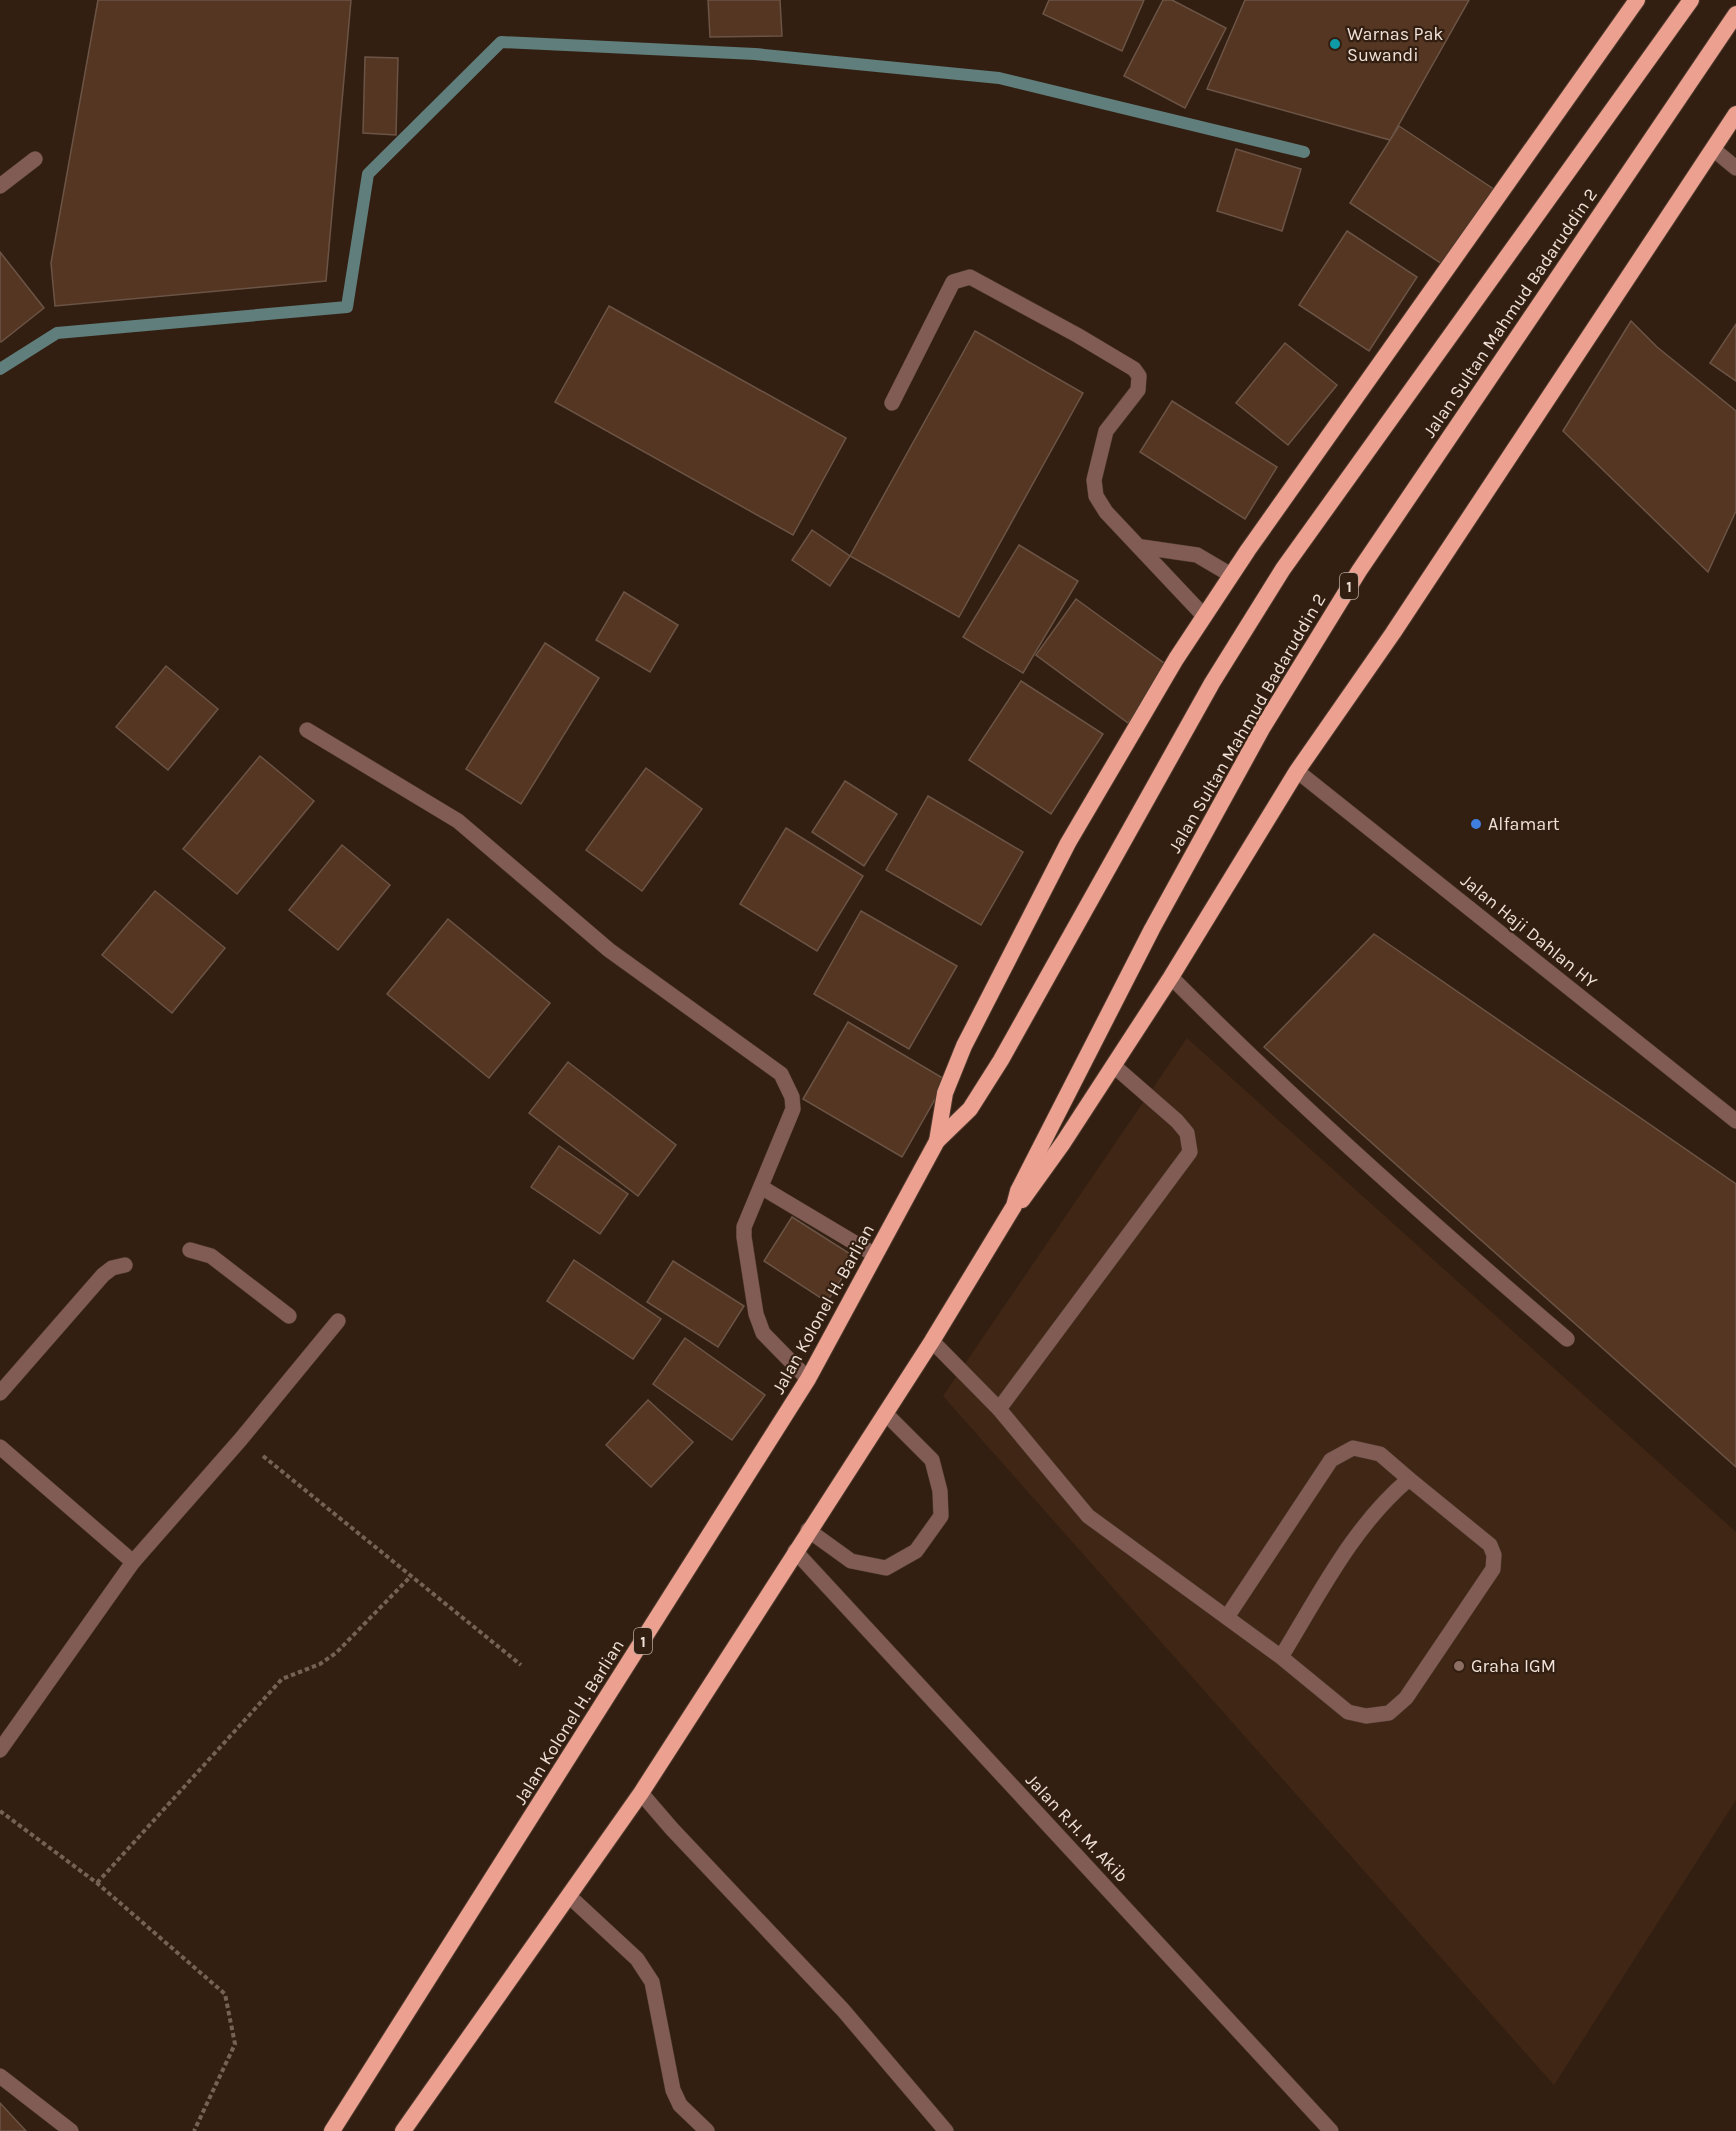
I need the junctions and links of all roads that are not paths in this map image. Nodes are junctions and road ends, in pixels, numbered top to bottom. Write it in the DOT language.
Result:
graph roads {
  1 [pos="1637,0"];
  2 [pos="1690,0"];
  3 [pos="1736,14"];
  4 [pos="1736,114"];
  5 [pos="1713,149"];
  6 [pos="35,159"];
  7 [pos="1736,168"];
  8 [pos="0,186"];
  9 [pos="891,403"];
  10 [pos="1142,547"];
  11 [pos="1231,574"];
  12 [pos="1204,616"];
  13 [pos="307,730"];
  14 [pos="1297,771"];
  15 [pos="1171,977"];
  16 [pos="1114,1066"];
  17 [pos="1736,1121"];
  18 [pos="943,1135"];
  19 [pos="761,1187"];
  20 [pos="1016,1199"];
  21 [pos="190,1250"];
  22 [pos="875,1255"];
  23 [pos="125,1265"];
  24 [pos="289,1316"];
  25 [pos="338,1321"];
  26 [pos="1567,1340"];
  27 [pos="932,1341"];
  28 [pos="808,1379"];
  29 [pos="0,1393"];
  30 [pos="999,1409"];
  31 [pos="885,1413"];
  32 [pos="0,1447"];
  33 [pos="1409,1479"];
  34 [pos="808,1530"];
  35 [pos="795,1551"];
  36 [pos="133,1562"];
  37 [pos="1227,1617"];
  38 [pos="1281,1657"];
  39 [pos="0,1750"];
  40 [pos="641,1793"];
  41 [pos="569,1896"];
  42 [pos="0,2076"];
  43 [pos="71,2131"];
  44 [pos="332,2131"];
  45 [pos="403,2131"];
  46 [pos="706,2131"];
  47 [pos="946,2131"];
  48 [pos="1331,2131"];
  1 -- 11 [label="highway, 1"];
  2 -- 18 [label="highway, Jalan Sultan Mahmud Badaruddin 2 / 1"];
  3 -- 20 [label="highway, Jalan Sultan Mahmud Badaruddin 2 / 1"];
  4 -- 5 [label="highway, 1"];
  5 -- 7 [label="street"];
  5 -- 14 [label="highway, 1"];
  6 -- 8 [label="street"];
  9 -- 10 [label="street"];
  10 -- 11 [label="street"];
  10 -- 12 [label="street"];
  11 -- 12 [label="highway, 1"];
  12 -- 18 [label="highway, 1"];
  13 -- 19 [label="street"];
  14 -- 15 [label="highway, 1"];
  14 -- 17 [label="street, Jalan Haji Dahlan HY"];
  15 -- 16 [label="highway, 1"];
  15 -- 26 [label="street"];
  16 -- 20 [label="highway, 1"];
  16 -- 30 [label="street"];
  18 -- 22 [label="highway, Jalan Kolonel H. Barlian / 1"];
  19 -- 22 [label="street"];
  19 -- 28 [label="street"];
  20 -- 27 [label="highway, 1"];
  21 -- 24 [label="street"];
  22 -- 28 [label="highway, Jalan Kolonel H. Barlian / 1"];
  23 -- 29 [label="street"];
  25 -- 36 [label="street"];
  27 -- 30 [label="street"];
  27 -- 31 [label="highway, 1"];
  28 -- 44 [label="highway, Jalan Kolonel H. Barlian / 1"];
  30 -- 37 [label="street"];
  31 -- 34 [label="highway, 1"];
  31 -- 34 [label="street"];
  32 -- 36 [label="street"];
  33 -- 37 [label="street"];
  33 -- 38 [label="street"];
  33 -- 38 [label="street"];
  34 -- 35 [label="highway, 1"];
  35 -- 40 [label="highway, 1"];
  35 -- 48 [label="street, Jalan R.H. M. Akib"];
  36 -- 39 [label="street"];
  37 -- 38 [label="street"];
  40 -- 41 [label="highway, 1"];
  40 -- 47 [label="street"];
  41 -- 45 [label="highway, 1"];
  41 -- 46 [label="street"];
  42 -- 43 [label="street"];
}
